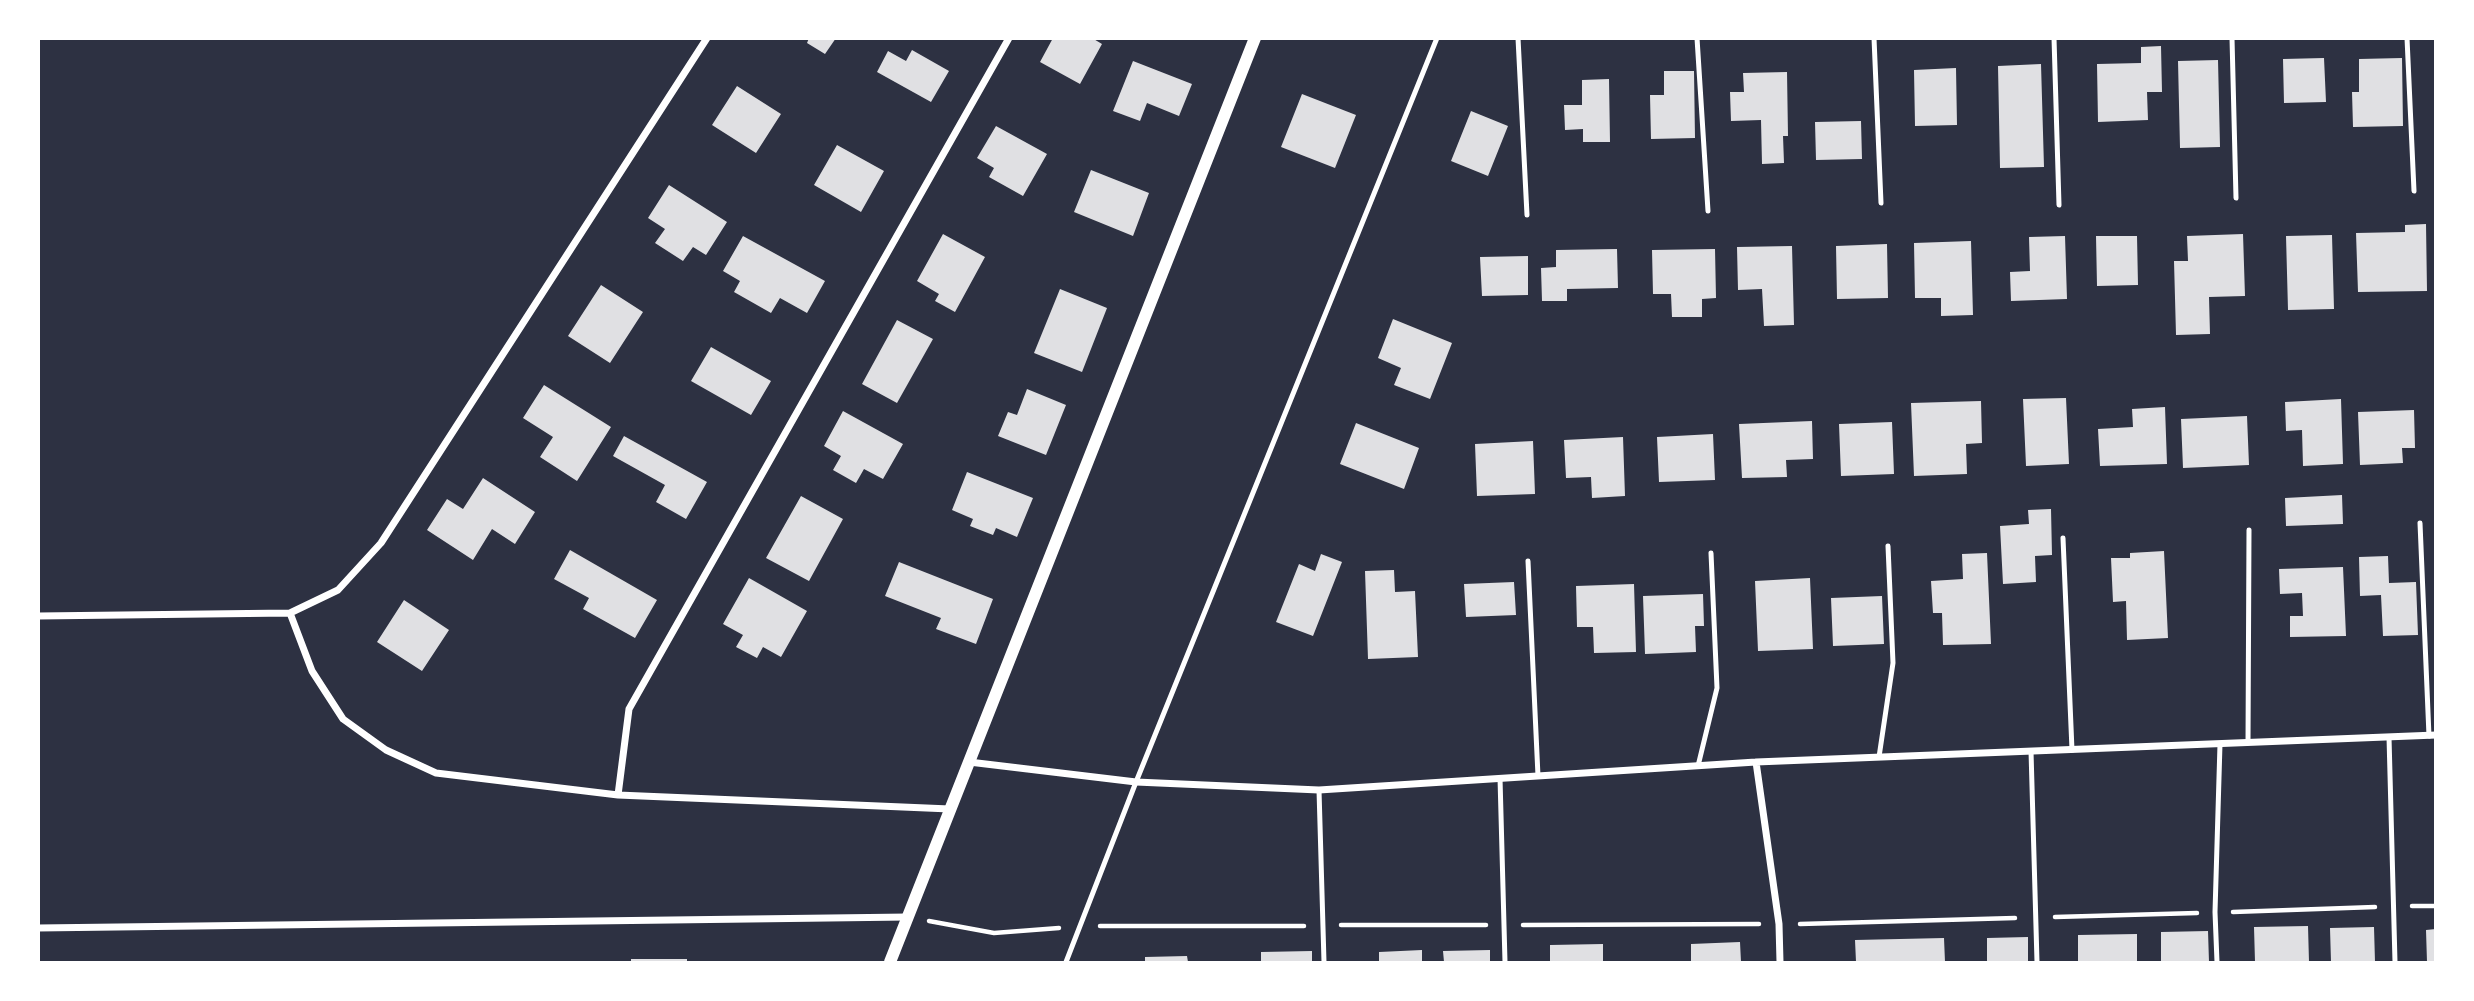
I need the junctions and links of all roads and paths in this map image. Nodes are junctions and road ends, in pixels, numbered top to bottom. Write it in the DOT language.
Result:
graph roads {
  1 [pos="707,38"];
  2 [pos="1009,38"];
  3 [pos="1437,38"];
  4 [pos="1518,38"];
  5 [pos="1696,38"];
  6 [pos="1874,38"];
  7 [pos="2054,38"];
  8 [pos="2232,38"];
  9 [pos="2407,38"];
  10 [pos="1257,39"];
  11 [pos="2414,191"];
  12 [pos="2236,198"];
  13 [pos="1881,204"];
  14 [pos="2059,205"];
  15 [pos="1708,211"];
  16 [pos="1527,215"];
  17 [pos="2420,523"];
  18 [pos="2249,530"];
  19 [pos="2063,538"];
  20 [pos="1888,545"];
  21 [pos="1711,553"];
  22 [pos="1528,561"];
  23 [pos="290,613"];
  24 [pos="38,616"];
  25 [pos="2432,735"];
  26 [pos="2389,737"];
  27 [pos="2248,743"];
  28 [pos="2220,744"];
  29 [pos="2071,750"];
  30 [pos="2031,751"];
  31 [pos="1879,757"];
  32 [pos="969,762"];
  33 [pos="1756,762"];
  34 [pos="1698,766"];
  35 [pos="1538,776"];
  36 [pos="1500,778"];
  37 [pos="1136,782"];
  38 [pos="1319,790"];
  39 [pos="618,794"];
  40 [pos="950,809"];
  41 [pos="908,917"];
  42 [pos="1080,926"];
  43 [pos="38,928"];
  44 [pos="890,962"];
  45 [pos="1066,962"];
  46 [pos="1324,962"];
  47 [pos="1505,962"];
  48 [pos="1780,962"];
  49 [pos="2037,962"];
  50 [pos="2217,962"];
  51 [pos="2395,962"];
  1 -- 23 [label="street"];
  2 -- 39 [label="street"];
  3 -- 37 [label="lane"];
  4 -- 16 [label="lane"];
  5 -- 15 [label="lane"];
  6 -- 13 [label="lane"];
  7 -- 14 [label="lane"];
  8 -- 12 [label="lane"];
  9 -- 11 [label="lane"];
  10 -- 32 [label="street"];
  17 -- 25 [label="lane"];
  18 -- 27 [label="lane"];
  19 -- 29 [label="lane"];
  20 -- 31 [label="lane"];
  21 -- 34 [label="lane"];
  22 -- 35 [label="lane"];
  23 -- 24 [label="street"];
  23 -- 39 [label="street"];
  25 -- 26 [label="street"];
  26 -- 27 [label="street"];
  26 -- 51 [label="lane"];
  27 -- 28 [label="street"];
  28 -- 29 [label="street"];
  28 -- 50 [label="lane"];
  29 -- 30 [label="street"];
  30 -- 31 [label="street"];
  30 -- 49 [label="lane"];
  31 -- 33 [label="street"];
  32 -- 37 [label="street"];
  32 -- 40 [label="street"];
  33 -- 34 [label="street"];
  33 -- 48 [label="street"];
  34 -- 35 [label="street"];
  35 -- 36 [label="street"];
  36 -- 38 [label="street"];
  36 -- 47 [label="lane"];
  37 -- 38 [label="street"];
  37 -- 42 [label="lane"];
  38 -- 46 [label="lane"];
  39 -- 40 [label="street"];
  40 -- 41 [label="street"];
  41 -- 42 [label="path"];
  41 -- 43 [label="street"];
  41 -- 44 [label="street"];
  42 -- 45 [label="lane"];
}
